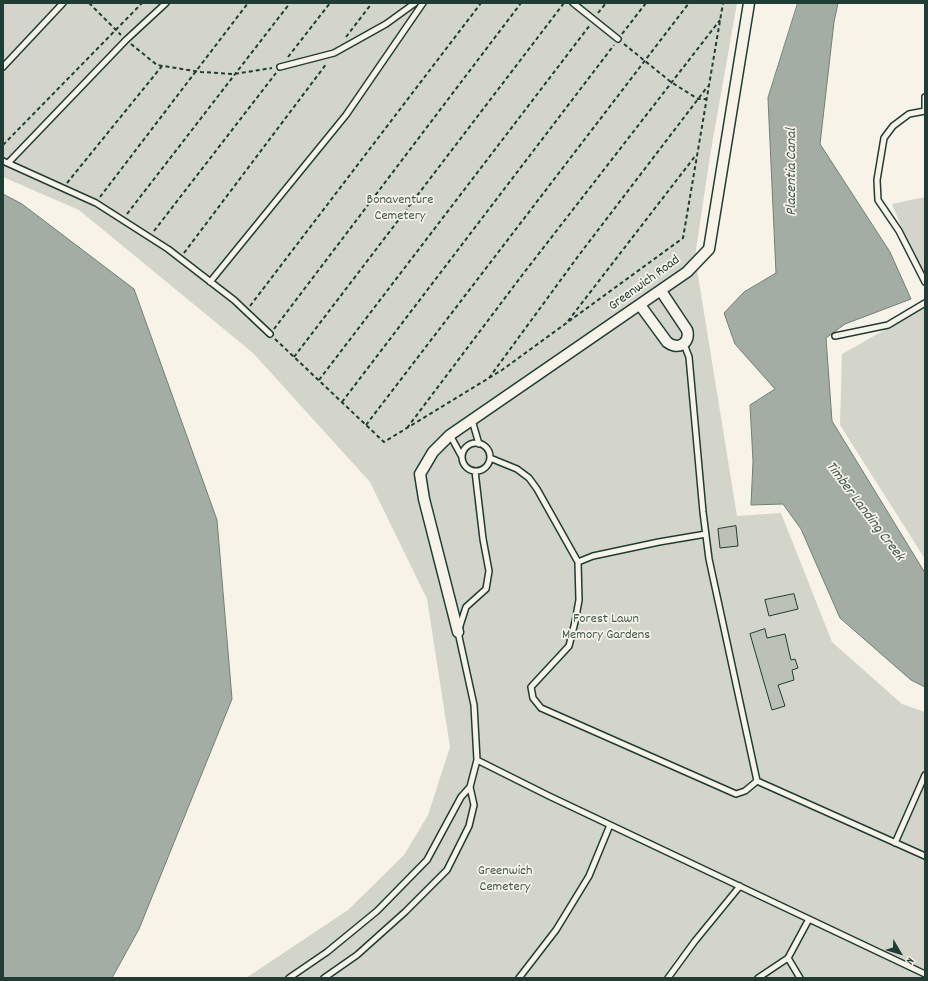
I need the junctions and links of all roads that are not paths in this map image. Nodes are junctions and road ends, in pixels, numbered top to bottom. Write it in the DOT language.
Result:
graph roads {
  1 [pos="63,3"];
  2 [pos="166,3"];
  3 [pos="415,3"];
  4 [pos="424,3"];
  5 [pos="573,3"];
  6 [pos="749,3"];
  7 [pos="618,39"];
  8 [pos="3,67"];
  9 [pos="280,67"];
  10 [pos="925,96"];
  11 [pos="925,111"];
  12 [pos="5,162"];
  13 [pos="210,282"];
  14 [pos="925,282"];
  15 [pos="661,291"];
  16 [pos="925,303"];
  17 [pos="640,305"];
  18 [pos="270,334"];
  19 [pos="835,336"];
  20 [pos="684,344"];
  21 [pos="472,420"];
  22 [pos="450,436"];
  23 [pos="479,444"];
  24 [pos="462,456"];
  25 [pos="490,458"];
  26 [pos="475,471"];
  27 [pos="706,534"];
  28 [pos="578,562"];
  29 [pos="458,632"];
  30 [pos="477,760"];
  31 [pos="925,775"];
  32 [pos="757,781"];
  33 [pos="470,787"];
  34 [pos="610,825"];
  35 [pos="895,843"];
  36 [pos="925,856"];
  37 [pos="740,886"];
  38 [pos="809,919"];
  39 [pos="788,958"];
  40 [pos="925,974"];
  41 [pos="289,978"];
  42 [pos="324,978"];
  43 [pos="518,978"];
  44 [pos="668,978"];
  45 [pos="758,978"];
  46 [pos="800,978"];
  1 -- 8 [label="lane"];
  2 -- 12 [label="lane"];
  3 -- 9 [label="lane"];
  4 -- 13 [label="lane"];
  5 -- 7 [label="lane"];
  6 -- 15 [label="street, Greenwich Road"];
  10 -- 11 [label="lane"];
  11 -- 14 [label="lane"];
  12 -- 13 [label="lane"];
  13 -- 18 [label="lane"];
  15 -- 17 [label="street, Greenwich Road"];
  15 -- 20 [label="street"];
  16 -- 19 [label="lane"];
  17 -- 20 [label="street"];
  17 -- 21 [label="street, Greenwich Road"];
  20 -- 27 [label="lane"];
  21 -- 22 [label="street, Greenwich Road"];
  21 -- 23 [label="lane"];
  22 -- 24 [label="lane"];
  22 -- 29 [label="street, Greenwich Road"];
  23 -- 24 [label="lane"];
  23 -- 25 [label="lane"];
  24 -- 26 [label="lane"];
  25 -- 26 [label="lane"];
  25 -- 28 [label="lane"];
  26 -- 29 [label="lane"];
  27 -- 28 [label="lane"];
  27 -- 32 [label="lane"];
  28 -- 32 [label="lane"];
  29 -- 30 [label="lane"];
  30 -- 33 [label="lane"];
  30 -- 34 [label="lane"];
  31 -- 35 [label="lane"];
  32 -- 35 [label="lane"];
  33 -- 41 [label="lane"];
  33 -- 42 [label="lane"];
  34 -- 37 [label="lane"];
  34 -- 43 [label="lane"];
  35 -- 36 [label="lane"];
  37 -- 38 [label="lane"];
  37 -- 44 [label="lane"];
  38 -- 39 [label="lane"];
  38 -- 40 [label="lane"];
  39 -- 45 [label="lane"];
  39 -- 46 [label="lane"];
}
